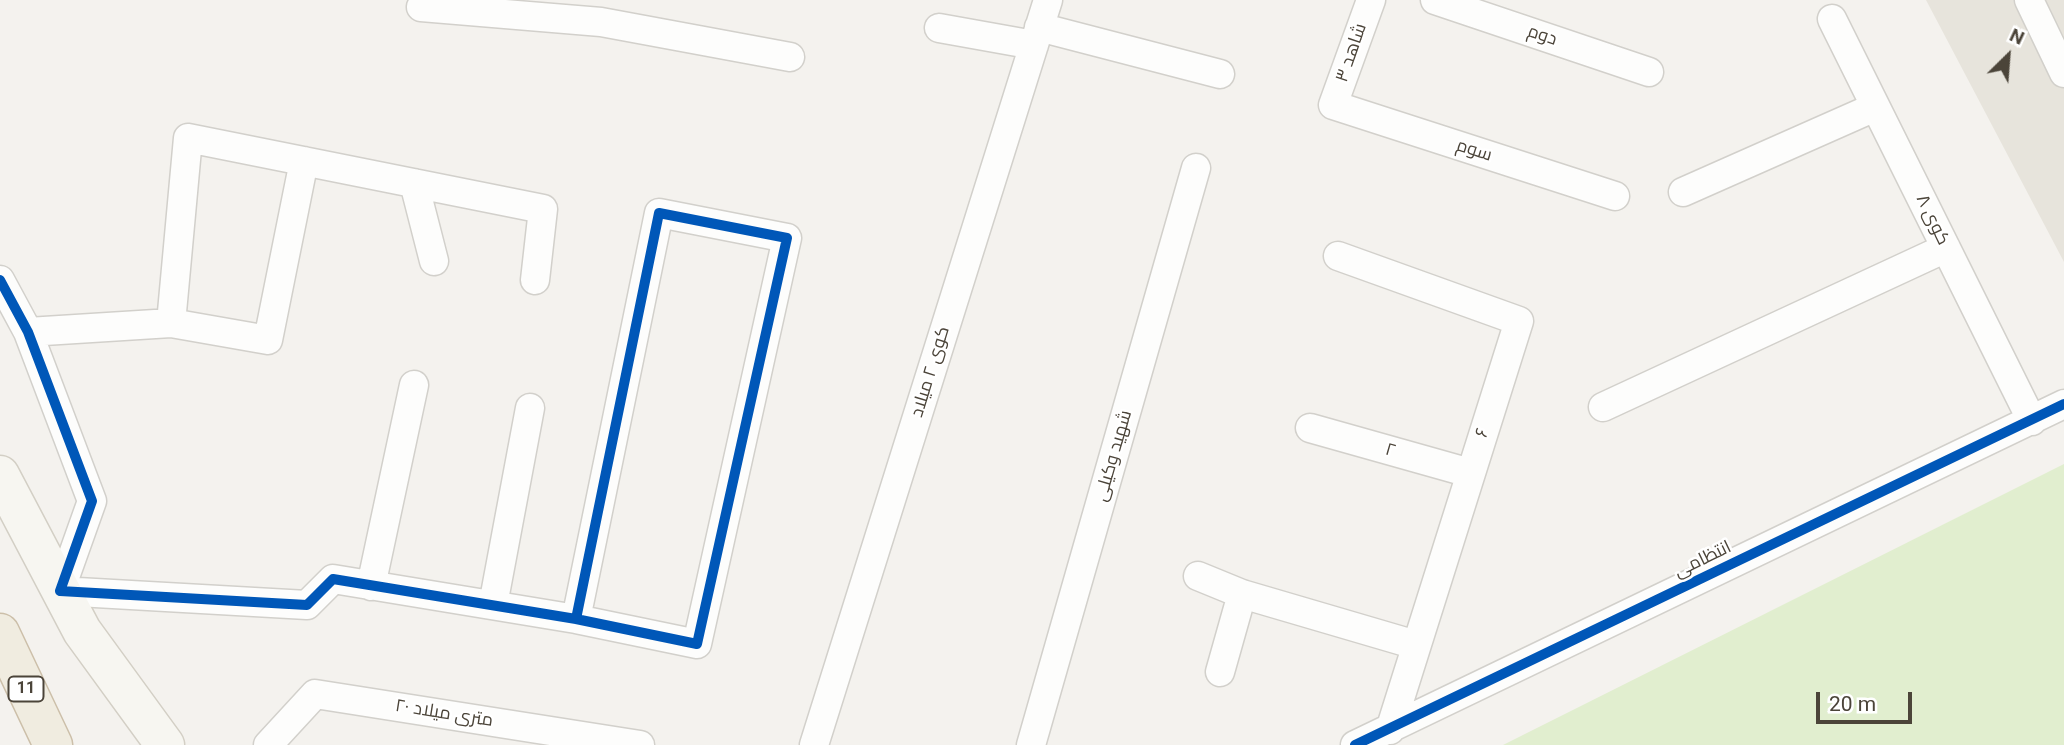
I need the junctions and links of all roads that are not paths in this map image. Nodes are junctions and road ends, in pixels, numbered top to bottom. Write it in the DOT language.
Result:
graph roads {
  1 [pos="1048,0"];
  2 [pos="1371,0"];
  3 [pos="1435,0"];
  4 [pos="2029,0"];
  5 [pos="421,7"];
  6 [pos="603,11"];
  7 [pos="1832,19"];
  8 [pos="939,28"];
  9 [pos="1036,36"];
  10 [pos="790,57"];
  11 [pos="1649,72"];
  12 [pos="2064,73"];
  13 [pos="1220,74"];
  14 [pos="1333,105"];
  15 [pos="1875,107"];
  16 [pos="304,161"];
  17 [pos="1196,168"];
  18 [pos="414,183"];
  19 [pos="1683,192"];
  20 [pos="1615,196"];
  21 [pos="1946,248"];
  22 [pos="1338,256"];
  23 [pos="434,261"];
  24 [pos="535,279"];
  25 [pos="0,280"];
  26 [pos="171,323"];
  27 [pos="28,332"];
  28 [pos="414,385"];
  29 [pos="2064,404"];
  30 [pos="1603,407"];
  31 [pos="530,408"];
  32 [pos="2032,421"];
  33 [pos="1310,428"];
  34 [pos="1470,473"];
  35 [pos="0,475"];
  36 [pos="1198,576"];
  37 [pos="371,586"];
  38 [pos="60,591"];
  39 [pos="1242,594"];
  40 [pos="493,605"];
  41 [pos="576,619"];
  42 [pos="0,633"];
  43 [pos="1416,645"];
  44 [pos="1220,672"];
  45 [pos="1390,730"];
  46 [pos="53,745"];
  47 [pos="165,745"];
  48 [pos="268,745"];
  49 [pos="640,745"];
  50 [pos="814,745"];
  51 [pos="1031,745"];
  52 [pos="1356,745"];
  1 -- 9 [label="street, کوی ۲ میلاد"];
  2 -- 14 [label="street, شاهد ۳"];
  3 -- 11 [label="street, دوم"];
  4 -- 12 [label="street"];
  5 -- 6 [label="street"];
  6 -- 10 [label="street"];
  7 -- 15 [label="street, کوی ۸"];
  8 -- 9 [label="street"];
  9 -- 13 [label="street"];
  9 -- 50 [label="street, کوی ۲ میلاد"];
  14 -- 20 [label="street, سوم"];
  15 -- 19 [label="street"];
  15 -- 21 [label="street, کوی ۸"];
  16 -- 18 [label="street"];
  16 -- 26 [label="street"];
  16 -- 26 [label="street"];
  17 -- 51 [label="street, شهید وکیلی"];
  18 -- 23 [label="street"];
  18 -- 24 [label="street"];
  21 -- 30 [label="street"];
  21 -- 32 [label="street, کوی ۸"];
  22 -- 34 [label="street, ۶"];
  25 -- 27 [label="street"];
  26 -- 27 [label="street"];
  27 -- 38 [label="street"];
  28 -- 37 [label="street"];
  29 -- 32 [label="street, انتظامی"];
  31 -- 40 [label="street"];
  32 -- 45 [label="street, انتظامی"];
  33 -- 34 [label="street, ۲"];
  34 -- 43 [label="street, ۶"];
  35 -- 38 [label="main road"];
  36 -- 39 [label="street"];
  37 -- 38 [label="street"];
  37 -- 40 [label="street"];
  38 -- 47 [label="main road"];
  39 -- 43 [label="street"];
  39 -- 44 [label="street"];
  40 -- 41 [label="street"];
  41 -- 41 [label="street"];
  42 -- 46 [label="highway, 11"];
  43 -- 45 [label="street, ۶"];
  45 -- 52 [label="street, انتظامی"];
  48 -- 49 [label="street, ۲۰ متری میلاد"];
}
